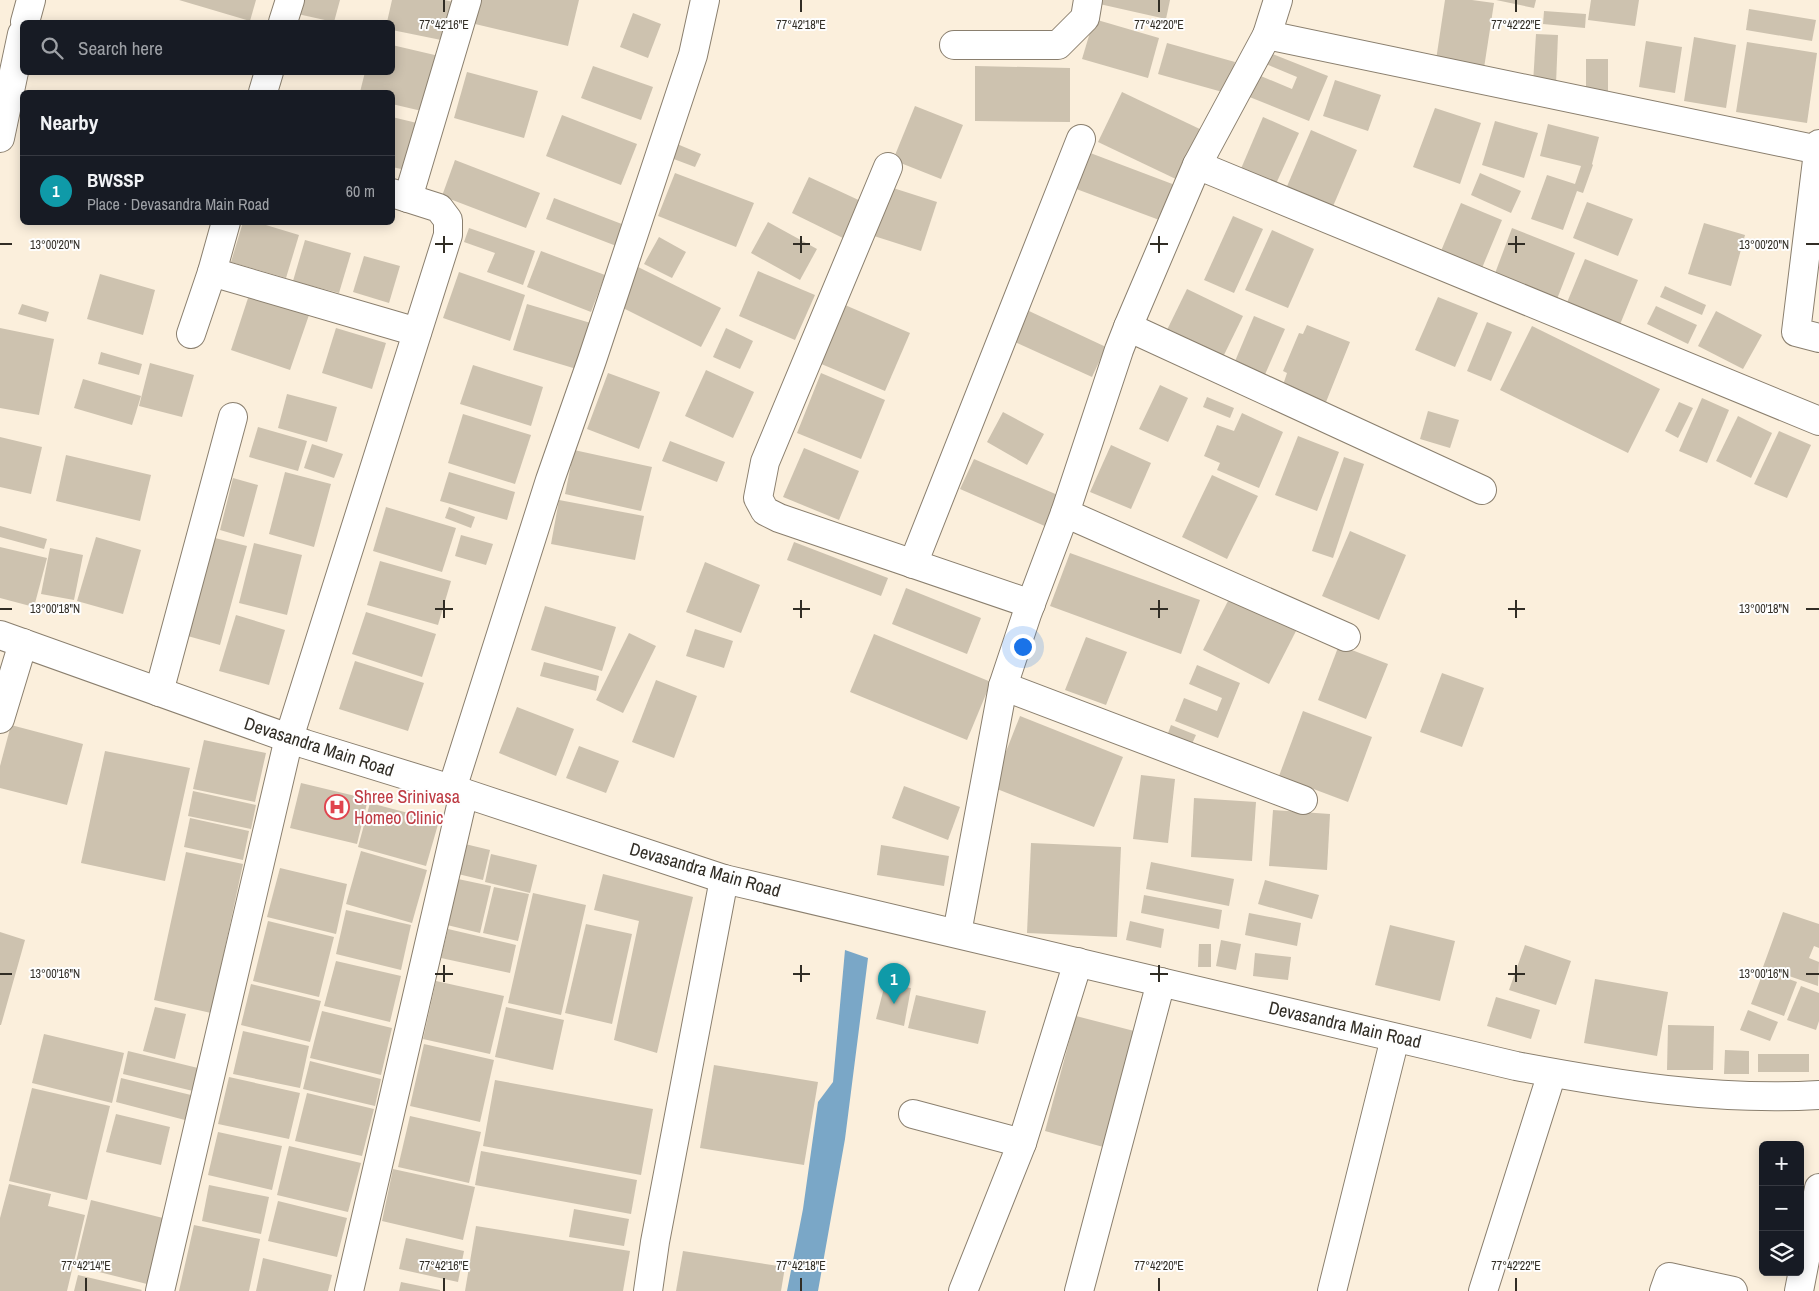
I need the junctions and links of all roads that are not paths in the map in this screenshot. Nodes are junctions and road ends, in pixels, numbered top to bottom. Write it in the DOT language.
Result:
graph roads {
  1 [pos="31,0"];
  2 [pos="290,0"];
  3 [pos="467,0"];
  4 [pos="1088,0"];
  5 [pos="1278,0"];
  6 [pos="705,2"];
  7 [pos="26,20"];
  8 [pos="284,20"];
  9 [pos="1267,36"];
  10 [pos="20,43"];
  11 [pos="954,45"];
  12 [pos="268,75"];
  13 [pos="264,90"];
  14 [pos="0,138"];
  15 [pos="1081,138"];
  16 [pos="1819,148"];
  17 [pos="1197,165"];
  18 [pos="888,167"];
  19 [pos="400,196"];
  20 [pos="225,225"];
  21 [pos="212,272"];
  22 [pos="1128,328"];
  23 [pos="417,332"];
  24 [pos="191,334"];
  25 [pos="1819,338"];
  26 [pos="233,417"];
  27 [pos="1819,421"];
  28 [pos="1482,490"];
  29 [pos="1065,513"];
  30 [pos="913,564"];
  31 [pos="1030,604"];
  32 [pos="1346,637"];
  33 [pos="11,639"];
  34 [pos="1004,686"];
  35 [pos="159,692"];
  36 [pos="0,719"];
  37 [pos="289,738"];
  38 [pos="458,791"];
  39 [pos="1303,800"];
  40 [pos="724,879"];
  41 [pos="956,933"];
  42 [pos="1078,962"];
  43 [pos="1161,982"];
  44 [pos="1395,1038"];
  45 [pos="1552,1073"];
  46 [pos="1819,1095"];
  47 [pos="913,1114"];
  48 [pos="1022,1143"];
  49 [pos="1819,1188"];
  50 [pos="160,1291"];
  51 [pos="350,1291"];
  52 [pos="648,1291"];
  53 [pos="964,1291"];
  54 [pos="1079,1291"];
  55 [pos="1332,1291"];
  56 [pos="1483,1291"];
  57 [pos="1664,1291"];
  58 [pos="1733,1291"];
  59 [pos="1799,1291"];
  1 -- 7 [label="street"];
  2 -- 8 [label="street"];
  3 -- 19 [label="street"];
  4 -- 11 [label="street"];
  5 -- 9 [label="street"];
  6 -- 38 [label="street"];
  9 -- 16 [label="street"];
  9 -- 17 [label="street"];
  10 -- 14 [label="street"];
  12 -- 13 [label="street"];
  15 -- 30 [label="street"];
  16 -- 25 [label="street"];
  17 -- 22 [label="street"];
  17 -- 27 [label="street"];
  18 -- 30 [label="street"];
  19 -- 23 [label="street"];
  20 -- 21 [label="street"];
  21 -- 23 [label="street"];
  21 -- 24 [label="street"];
  22 -- 28 [label="street"];
  22 -- 29 [label="street"];
  23 -- 37 [label="street"];
  26 -- 35 [label="street"];
  29 -- 31 [label="street"];
  29 -- 32 [label="street"];
  30 -- 31 [label="street"];
  31 -- 34 [label="street"];
  33 -- 35 [label="street, Devasandra Main Road"];
  33 -- 36 [label="street"];
  34 -- 39 [label="street"];
  34 -- 41 [label="street"];
  35 -- 37 [label="street, Devasandra Main Road"];
  37 -- 38 [label="street, Devasandra Main Road"];
  37 -- 50 [label="street"];
  38 -- 40 [label="street, Devasandra Main Road"];
  38 -- 51 [label="street"];
  40 -- 41 [label="street, Devasandra Main Road"];
  40 -- 52 [label="street"];
  41 -- 42 [label="street, Devasandra Main Road"];
  42 -- 43 [label="street, Devasandra Main Road"];
  42 -- 48 [label="street"];
  43 -- 44 [label="street, Devasandra Main Road"];
  43 -- 54 [label="street"];
  44 -- 45 [label="street, Devasandra Main Road"];
  44 -- 55 [label="street"];
  45 -- 46 [label="street, Devasandra Main Road"];
  45 -- 56 [label="street"];
  47 -- 48 [label="street"];
  48 -- 53 [label="street"];
  49 -- 59 [label="street"];
  57 -- 58 [label="street"];
}
